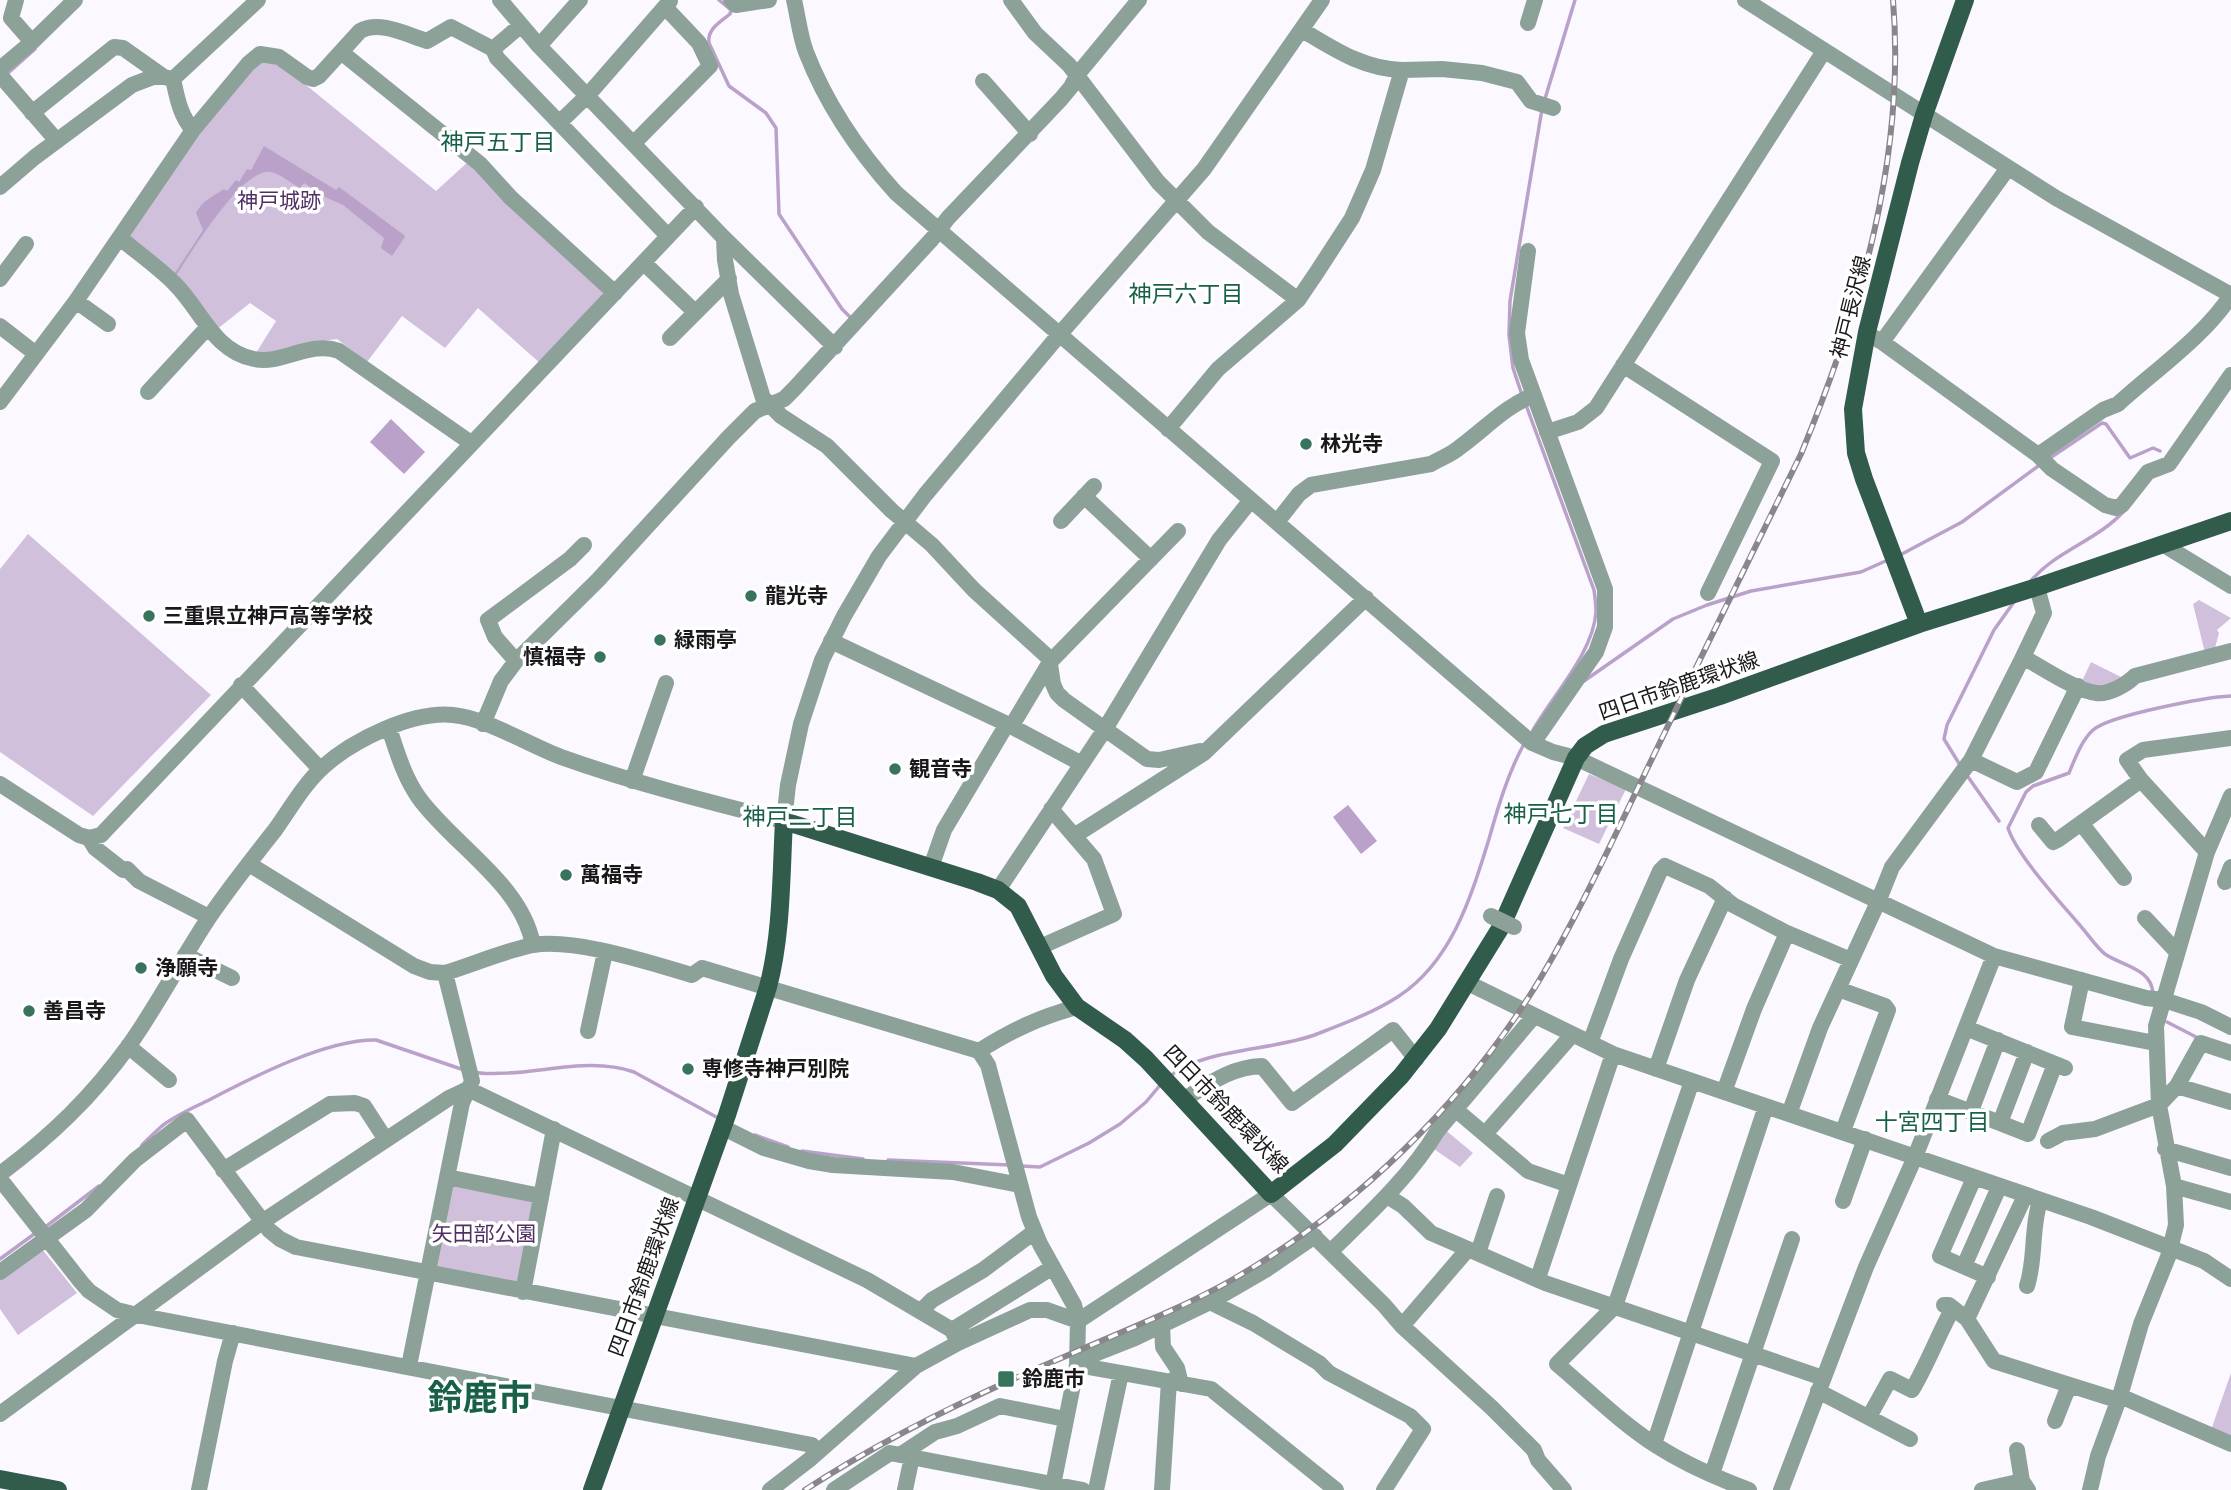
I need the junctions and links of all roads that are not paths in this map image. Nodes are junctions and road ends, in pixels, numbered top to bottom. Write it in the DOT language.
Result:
graph roads {
  1 [pos="16,0"];
  2 [pos="75,0"];
  3 [pos="258,0"];
  4 [pos="500,0"];
  5 [pos="580,0"];
  6 [pos="730,0"];
  7 [pos="769,0"];
  8 [pos="794,0"];
  9 [pos="1011,0"];
  10 [pos="1139,0"];
  11 [pos="1322,0"];
  12 [pos="1535,0"];
  13 [pos="1745,0"];
  14 [pos="1965,0"];
  15 [pos="668,4"];
  16 [pos="1528,23"];
  17 [pos="520,26"];
  18 [pos="1302,30"];
  19 [pos="32,42"];
  20 [pos="539,46"];
  21 [pos="493,49"];
  22 [pos="1824,51"];
  23 [pos="341,52"];
  24 [pos="1402,70"];
  25 [pos="1,75"];
  26 [pos="1077,75"];
  27 [pos="169,78"];
  28 [pos="983,81"];
  29 [pos="588,95"];
  30 [pos="1553,108"];
  31 [pos="32,113"];
  32 [pos="1924,115"];
  33 [pos="559,123"];
  34 [pos="193,130"];
  35 [pos="1030,134"];
  36 [pos="57,141"];
  37 [pos="634,143"];
  38 [pos="2008,169"];
  39 [pos="0,187"];
  40 [pos="1177,201"];
  41 [pos="696,207"];
  42 [pos="939,231"];
  43 [pos="668,236"];
  44 [pos="120,238"];
  45 [pos="724,238"];
  46 [pos="26,244"];
  47 [pos="1528,251"];
  48 [pos="643,263"];
  49 [pos="0,279"];
  50 [pos="729,279"];
  51 [pos="615,293"];
  52 [pos="2231,295"];
  53 [pos="1298,300"];
  54 [pos="76,301"];
  55 [pos="695,312"];
  56 [pos="108,324"];
  57 [pos="0,326"];
  58 [pos="207,328"];
  59 [pos="1059,335"];
  60 [pos="1875,337"];
  61 [pos="670,338"];
  62 [pos="835,347"];
  63 [pos="36,354"];
  64 [pos="1623,365"];
  65 [pos="2231,375"];
  66 [pos="149,392"];
  67 [pos="1527,398"];
  68 [pos="0,402"];
  69 [pos="769,404"];
  70 [pos="1168,429"];
  71 [pos="1547,432"];
  72 [pos="471,443"];
  73 [pos="2043,460"];
  74 [pos="1251,500"];
  75 [pos="905,522"];
  76 [pos="1060,522"];
  77 [pos="1277,522"];
  78 [pos="2229,526"];
  79 [pos="1178,531"];
  80 [pos="584,545"];
  81 [pos="2164,545"];
  82 [pos="1150,559"];
  83 [pos="2231,586"];
  84 [pos="2037,587"];
  85 [pos="1708,593"];
  86 [pos="1366,598"];
  87 [pos="1919,624"];
  88 [pos="831,640"];
  89 [pos="2231,651"];
  90 [pos="2023,657"];
  91 [pos="516,661"];
  92 [pos="1050,662"];
  93 [pos="666,683"];
  94 [pos="242,685"];
  95 [pos="2078,686"];
  96 [pos="483,724"];
  97 [pos="1009,725"];
  98 [pos="389,728"];
  99 [pos="1105,729"];
  100 [pos="2231,738"];
  101 [pos="1533,743"];
  102 [pos="1205,753"];
  103 [pos="1576,758"];
  104 [pos="1082,764"];
  105 [pos="1966,768"];
  106 [pos="320,769"];
  107 [pos="2141,780"];
  108 [pos="632,781"];
  109 [pos="0,784"];
  110 [pos="2231,796"];
  111 [pos="1051,809"];
  112 [pos="784,821"];
  113 [pos="2081,823"];
  114 [pos="2039,825"];
  115 [pos="1074,836"];
  116 [pos="89,838"];
  117 [pos="2207,852"];
  118 [pos="249,864"];
  119 [pos="931,867"];
  120 [pos="2124,878"];
  121 [pos="998,890"];
  122 [pos="1725,898"];
  123 [pos="1878,902"];
  124 [pos="1491,916"];
  125 [pos="209,917"];
  126 [pos="2145,918"];
  127 [pos="1514,927"];
  128 [pos="1787,933"];
  129 [pos="533,945"];
  130 [pos="1040,947"];
  131 [pos="605,952"];
  132 [pos="2177,952"];
  133 [pos="185,955"];
  134 [pos="1994,956"];
  135 [pos="1851,960"];
  136 [pos="445,973"];
  137 [pos="232,978"];
  138 [pos="2082,981"];
  139 [pos="1468,984"];
  140 [pos="768,986"];
  141 [pos="1838,989"];
  142 [pos="2164,1000"];
  143 [pos="1077,1007"];
  144 [pos="1534,1016"];
  145 [pos="2231,1027"];
  146 [pos="1966,1028"];
  147 [pos="588,1031"];
  148 [pos="1572,1035"];
  149 [pos="1998,1040"];
  150 [pos="1590,1043"];
  151 [pos="2155,1044"];
  152 [pos="128,1046"];
  153 [pos="979,1051"];
  154 [pos="2027,1052"];
  155 [pos="2231,1053"];
  156 [pos="1613,1054"];
  157 [pos="1416,1059"];
  158 [pos="1656,1069"];
  159 [pos="469,1077"];
  160 [pos="169,1080"];
  161 [pos="1692,1081"];
  162 [pos="2177,1086"];
  163 [pos="1724,1092"];
  164 [pos="1180,1097"];
  165 [pos="1937,1099"];
  166 [pos="2231,1102"];
  167 [pos="2159,1105"];
  168 [pos="1766,1106"];
  169 [pos="1455,1109"];
  170 [pos="1971,1111"];
  171 [pos="1789,1114"];
  172 [pos="724,1123"];
  173 [pos="2000,1123"];
  174 [pos="554,1129"];
  175 [pos="1843,1131"];
  176 [pos="1485,1135"];
  177 [pos="1865,1139"];
  178 [pos="386,1140"];
  179 [pos="2048,1141"];
  180 [pos="2165,1149"];
  181 [pos="1915,1157"];
  182 [pos="2231,1168"];
  183 [pos="223,1170"];
  184 [pos="0,1177"];
  185 [pos="447,1177"];
  186 [pos="1974,1178"];
  187 [pos="1019,1181"];
  188 [pos="1569,1185"];
  189 [pos="2174,1185"];
  190 [pos="1999,1187"];
  191 [pos="1271,1194"];
  192 [pos="541,1196"];
  193 [pos="1387,1196"];
  194 [pos="1497,1196"];
  195 [pos="697,1198"];
  196 [pos="2033,1198"];
  197 [pos="1843,1201"];
  198 [pos="2231,1202"];
  199 [pos="262,1222"];
  200 [pos="1034,1232"];
  201 [pos="42,1233"];
  202 [pos="1315,1236"];
  203 [pos="1792,1239"];
  204 [pos="2171,1247"];
  205 [pos="1473,1251"];
  206 [pos="1330,1252"];
  207 [pos="1964,1266"];
  208 [pos="1053,1267"];
  209 [pos="0,1272"];
  210 [pos="428,1273"];
  211 [pos="1988,1277"];
  212 [pos="1538,1278"];
  213 [pos="2231,1279"];
  214 [pos="2027,1286"];
  215 [pos="523,1292"];
  216 [pos="1210,1301"];
  217 [pos="1615,1306"];
  218 [pos="921,1311"];
  219 [pos="137,1315"];
  220 [pos="654,1316"];
  221 [pos="1967,1320"];
  222 [pos="1078,1321"];
  223 [pos="1162,1325"];
  224 [pos="1402,1326"];
  225 [pos="1691,1332"];
  226 [pos="233,1333"];
  227 [pos="955,1336"];
  228 [pos="1754,1354"];
  229 [pos="1077,1361"];
  230 [pos="410,1366"];
  231 [pos="916,1366"];
  232 [pos="1121,1373"];
  233 [pos="1175,1383"];
  234 [pos="1820,1385"];
  235 [pos="2072,1386"];
  236 [pos="2119,1398"];
  237 [pos="621,1408"];
  238 [pos="0,1414"];
  239 [pos="1869,1418"];
  240 [pos="1065,1419"];
  241 [pos="2055,1421"];
  242 [pos="1910,1439"];
  243 [pos="1654,1444"];
  244 [pos="2231,1444"];
  245 [pos="2017,1450"];
  246 [pos="817,1451"];
  247 [pos="909,1452"];
  248 [pos="1712,1474"];
  249 [pos="0,1479"];
  250 [pos="2025,1486"];
  251 [pos="1052,1487"];
  252 [pos="1557,1487"];
  253 [pos="1386,1489"];
  254 [pos="58,1490"];
  255 [pos="199,1490"];
  256 [pos="592,1490"];
  257 [pos="770,1490"];
  258 [pos="834,1490"];
  259 [pos="905,1490"];
  260 [pos="1083,1490"];
  261 [pos="1096,1490"];
  262 [pos="1162,1490"];
  263 [pos="1336,1490"];
  264 [pos="1749,1490"];
  265 [pos="1781,1490"];
  266 [pos="1982,1490"];
  267 [pos="2090,1490"];
  1 -- 19 [label="street"];
  2 -- 19 [label="street"];
  3 -- 27 [label="street"];
  4 -- 17 [label="street"];
  5 -- 20 [label="street"];
  6 -- 7 [label="street"];
  8 -- 42 [label="street"];
  9 -- 26 [label="street"];
  10 -- 26 [label="street"];
  11 -- 18 [label="street"];
  12 -- 16 [label="street"];
  13 -- 22 [label="street"];
  14 -- 32 [label="main road, 神戸長沢線"];
  15 -- 29 [label="street"];
  15 -- 37 [label="street"];
  17 -- 20 [label="street"];
  17 -- 21 [label="street"];
  18 -- 24 [label="street"];
  18 -- 40 [label="street"];
  19 -- 25 [label="street"];
  20 -- 29 [label="street"];
  21 -- 23 [label="street"];
  21 -- 33 [label="street"];
  22 -- 32 [label="street"];
  22 -- 64 [label="street"];
  23 -- 34 [label="street"];
  23 -- 51 [label="street"];
  24 -- 30 [label="street"];
  24 -- 53 [label="street"];
  25 -- 31 [label="street"];
  26 -- 35 [label="street"];
  26 -- 40 [label="street"];
  27 -- 31 [label="street"];
  27 -- 34 [label="street"];
  27 -- 36 [label="street"];
  28 -- 35 [label="street"];
  29 -- 33 [label="street"];
  29 -- 37 [label="street"];
  31 -- 36 [label="street"];
  32 -- 38 [label="street"];
  32 -- 60 [label="main road, 神戸長沢線"];
  33 -- 43 [label="street"];
  34 -- 44 [label="street"];
  35 -- 42 [label="street"];
  36 -- 39 [label="street"];
  37 -- 41 [label="street"];
  38 -- 52 [label="street"];
  38 -- 60 [label="street"];
  40 -- 53 [label="street"];
  40 -- 59 [label="street"];
  41 -- 43 [label="street"];
  41 -- 45 [label="street"];
  42 -- 59 [label="street"];
  42 -- 62 [label="street"];
  43 -- 48 [label="street"];
  44 -- 54 [label="street"];
  44 -- 58 [label="street"];
  45 -- 50 [label="street"];
  45 -- 62 [label="street"];
  46 -- 49 [label="street"];
  47 -- 67 [label="street"];
  48 -- 51 [label="street"];
  48 -- 55 [label="street"];
  50 -- 55 [label="street"];
  50 -- 69 [label="street"];
  51 -- 72 [label="street"];
  52 -- 73 [label="street"];
  53 -- 70 [label="street"];
  54 -- 56 [label="street"];
  54 -- 63 [label="street"];
  55 -- 61 [label="street"];
  57 -- 63 [label="street"];
  58 -- 66 [label="street"];
  58 -- 72 [label="street"];
  59 -- 70 [label="street"];
  59 -- 75 [label="street"];
  60 -- 73 [label="street"];
  60 -- 87 [label="main road, 神戸長沢線"];
  62 -- 69 [label="street"];
  63 -- 68 [label="street"];
  64 -- 71 [label="street"];
  64 -- 85 [label="street"];
  65 -- 73 [label="street"];
  67 -- 71 [label="street"];
  67 -- 77 [label="street"];
  69 -- 75 [label="street"];
  69 -- 91 [label="street"];
  70 -- 74 [label="street"];
  71 -- 101 [label="street"];
  72 -- 94 [label="street"];
  74 -- 77 [label="street"];
  74 -- 99 [label="street"];
  75 -- 88 [label="street"];
  75 -- 92 [label="street"];
  76 -- 82 [label="street"];
  77 -- 86 [label="street"];
  78 -- 81 [label="main road, 四日市鈴鹿環状線"];
  79 -- 82 [label="street"];
  80 -- 91 [label="street"];
  81 -- 83 [label="street"];
  81 -- 84 [label="main road, 四日市鈴鹿環状線"];
  82 -- 92 [label="street"];
  84 -- 87 [label="main road, 四日市鈴鹿環状線"];
  84 -- 90 [label="street"];
  86 -- 101 [label="street"];
  86 -- 102 [label="street"];
  87 -- 103 [label="main road, 四日市鈴鹿環状線"];
  88 -- 97 [label="street"];
  88 -- 112 [label="street"];
  89 -- 95 [label="street"];
  90 -- 95 [label="street"];
  90 -- 105 [label="street"];
  91 -- 96 [label="street"];
  92 -- 97 [label="street"];
  92 -- 99 [label="street"];
  93 -- 108 [label="street"];
  94 -- 106 [label="street"];
  94 -- 116 [label="street"];
  95 -- 105 [label="street"];
  96 -- 98 [label="street"];
  96 -- 108 [label="street"];
  97 -- 104 [label="street"];
  97 -- 119 [label="street"];
  98 -- 106 [label="street"];
  98 -- 129 [label="street"];
  99 -- 102 [label="street"];
  99 -- 104 [label="street"];
  100 -- 107 [label="street"];
  101 -- 103 [label="street"];
  102 -- 115 [label="street"];
  103 -- 123 [label="street"];
  103 -- 139 [label="main road, 四日市鈴鹿環状線"];
  104 -- 111 [label="street"];
  105 -- 123 [label="street"];
  106 -- 118 [label="street"];
  107 -- 113 [label="street"];
  107 -- 117 [label="street"];
  108 -- 112 [label="street"];
  109 -- 116 [label="street"];
  110 -- 117 [label="street"];
  111 -- 115 [label="street"];
  111 -- 121 [label="street"];
  112 -- 119 [label="main road, 四日市鈴鹿環状線"];
  112 -- 140 [label="main road, 四日市鈴鹿環状線"];
  113 -- 114 [label="street"];
  113 -- 120 [label="street"];
  115 -- 130 [label="street"];
  116 -- 125 [label="street"];
  117 -- 132 [label="street"];
  118 -- 125 [label="street"];
  118 -- 136 [label="street"];
  119 -- 121 [label="main road, 四日市鈴鹿環状線"];
  121 -- 130 [label="main road, 四日市鈴鹿環状線"];
  122 -- 128 [label="street"];
  122 -- 150 [label="street"];
  122 -- 158 [label="street"];
  123 -- 134 [label="street"];
  123 -- 135 [label="street"];
  124 -- 127 [label="street, bridge"];
  125 -- 133 [label="street"];
  126 -- 132 [label="street"];
  128 -- 135 [label="street"];
  128 -- 163 [label="street"];
  129 -- 131 [label="street"];
  129 -- 136 [label="street"];
  130 -- 143 [label="main road, 四日市鈴鹿環状線"];
  131 -- 140 [label="street"];
  131 -- 147 [label="street"];
  132 -- 142 [label="street"];
  133 -- 137 [label="street"];
  133 -- 152 [label="street"];
  134 -- 138 [label="street"];
  134 -- 146 [label="street"];
  135 -- 141 [label="street"];
  136 -- 159 [label="street"];
  138 -- 142 [label="street"];
  138 -- 151 [label="street"];
  139 -- 144 [label="street"];
  139 -- 157 [label="main road, 四日市鈴鹿環状線"];
  140 -- 153 [label="street"];
  140 -- 172 [label="main road, 四日市鈴鹿環状線"];
  141 -- 171 [label="street"];
  141 -- 175 [label="street"];
  142 -- 145 [label="street"];
  142 -- 151 [label="street"];
  143 -- 153 [label="street"];
  143 -- 164 [label="main road, 四日市鈴鹿環状線"];
  144 -- 148 [label="street"];
  144 -- 169 [label="street"];
  146 -- 149 [label="street"];
  146 -- 165 [label="street"];
  148 -- 150 [label="street"];
  148 -- 176 [label="street"];
  149 -- 154 [label="street"];
  149 -- 170 [label="street"];
  150 -- 156 [label="street"];
  151 -- 167 [label="street"];
  152 -- 160 [label="street"];
  152 -- 184 [label="street"];
  153 -- 187 [label="street"];
  154 -- 173 [label="street"];
  154 -- 173 [label="street"];
  155 -- 162 [label="street"];
  156 -- 158 [label="street"];
  156 -- 188 [label="street"];
  157 -- 164 [label="street"];
  157 -- 191 [label="main road, 四日市鈴鹿環状線"];
  158 -- 161 [label="street"];
  159 -- 174 [label="street"];
  159 -- 178 [label="street"];
  159 -- 185 [label="street"];
  161 -- 163 [label="street"];
  161 -- 217 [label="street"];
  162 -- 166 [label="street"];
  162 -- 167 [label="street"];
  163 -- 168 [label="street"];
  164 -- 191 [label="main road, 四日市鈴鹿環状線"];
  165 -- 170 [label="street"];
  165 -- 181 [label="street"];
  167 -- 179 [label="street"];
  167 -- 180 [label="street"];
  168 -- 171 [label="street"];
  168 -- 225 [label="street"];
  169 -- 176 [label="street"];
  169 -- 193 [label="street"];
  170 -- 173 [label="street"];
  171 -- 175 [label="street"];
  172 -- 187 [label="street"];
  172 -- 195 [label="main road, 四日市鈴鹿環状線"];
  174 -- 192 [label="street"];
  174 -- 195 [label="street"];
  175 -- 177 [label="street"];
  176 -- 188 [label="street"];
  177 -- 181 [label="street"];
  177 -- 197 [label="street"];
  178 -- 183 [label="street"];
  178 -- 199 [label="street"];
  180 -- 182 [label="street"];
  180 -- 189 [label="street"];
  181 -- 186 [label="street"];
  181 -- 234 [label="street"];
  183 -- 199 [label="street"];
  183 -- 201 [label="street"];
  184 -- 201 [label="street"];
  185 -- 192 [label="street"];
  185 -- 210 [label="street"];
  186 -- 190 [label="street"];
  186 -- 207 [label="street"];
  187 -- 200 [label="street"];
  188 -- 212 [label="street"];
  189 -- 198 [label="street"];
  189 -- 204 [label="street"];
  190 -- 196 [label="street"];
  190 -- 207 [label="street"];
  191 -- 202 [label="street"];
  191 -- 222 [label="street"];
  192 -- 215 [label="street"];
  193 -- 205 [label="street"];
  193 -- 206 [label="street"];
  194 -- 205 [label="street"];
  195 -- 218 [label="street"];
  195 -- 220 [label="main road, 四日市鈴鹿環状線"];
  196 -- 204 [label="street"];
  196 -- 211 [label="street"];
  196 -- 214 [label="street"];
  199 -- 210 [label="street"];
  199 -- 219 [label="street"];
  200 -- 208 [label="street"];
  200 -- 218 [label="street"];
  201 -- 209 [label="street"];
  201 -- 219 [label="street"];
  202 -- 206 [label="street"];
  202 -- 216 [label="street"];
  203 -- 228 [label="street"];
  204 -- 213 [label="street"];
  204 -- 236 [label="street"];
  205 -- 212 [label="street"];
  205 -- 224 [label="street"];
  206 -- 224 [label="street"];
  207 -- 211 [label="street"];
  208 -- 222 [label="street"];
  208 -- 227 [label="street"];
  210 -- 215 [label="street"];
  210 -- 230 [label="street"];
  211 -- 221 [label="street"];
  212 -- 217 [label="street"];
  215 -- 220 [label="street"];
  216 -- 223 [label="street"];
  216 -- 253 [label="street"];
  217 -- 225 [label="street"];
  217 -- 243 [label="street"];
  218 -- 227 [label="street"];
  219 -- 226 [label="street"];
  219 -- 238 [label="street"];
  220 -- 231 [label="street"];
  220 -- 237 [label="main road, 四日市鈴鹿環状線"];
  221 -- 235 [label="street"];
  221 -- 239 [label="street"];
  222 -- 227 [label="street"];
  222 -- 229 [label="street"];
  223 -- 229 [label="street"];
  223 -- 233 [label="street"];
  224 -- 252 [label="street"];
  225 -- 228 [label="street"];
  225 -- 243 [label="street"];
  226 -- 230 [label="street"];
  226 -- 255 [label="street"];
  227 -- 231 [label="street"];
  228 -- 234 [label="street"];
  228 -- 248 [label="street"];
  229 -- 232 [label="street"];
  229 -- 240 [label="street"];
  230 -- 237 [label="street"];
  231 -- 246 [label="street"];
  232 -- 233 [label="street"];
  232 -- 261 [label="street"];
  233 -- 262 [label="street"];
  233 -- 263 [label="street"];
  234 -- 239 [label="street"];
  234 -- 265 [label="street"];
  235 -- 236 [label="street"];
  235 -- 241 [label="street"];
  236 -- 244 [label="street"];
  236 -- 267 [label="street"];
  237 -- 246 [label="street"];
  237 -- 256 [label="main road, 四日市鈴鹿環状線"];
  239 -- 242 [label="street"];
  240 -- 247 [label="street"];
  240 -- 251 [label="street"];
  243 -- 248 [label="street"];
  245 -- 250 [label="street"];
  246 -- 257 [label="street"];
  247 -- 251 [label="street"];
  247 -- 258 [label="street"];
  247 -- 259 [label="street"];
  248 -- 264 [label="street"];
  249 -- 254 [label="main road"];
  250 -- 266 [label="street"];
  251 -- 260 [label="street"];
}
